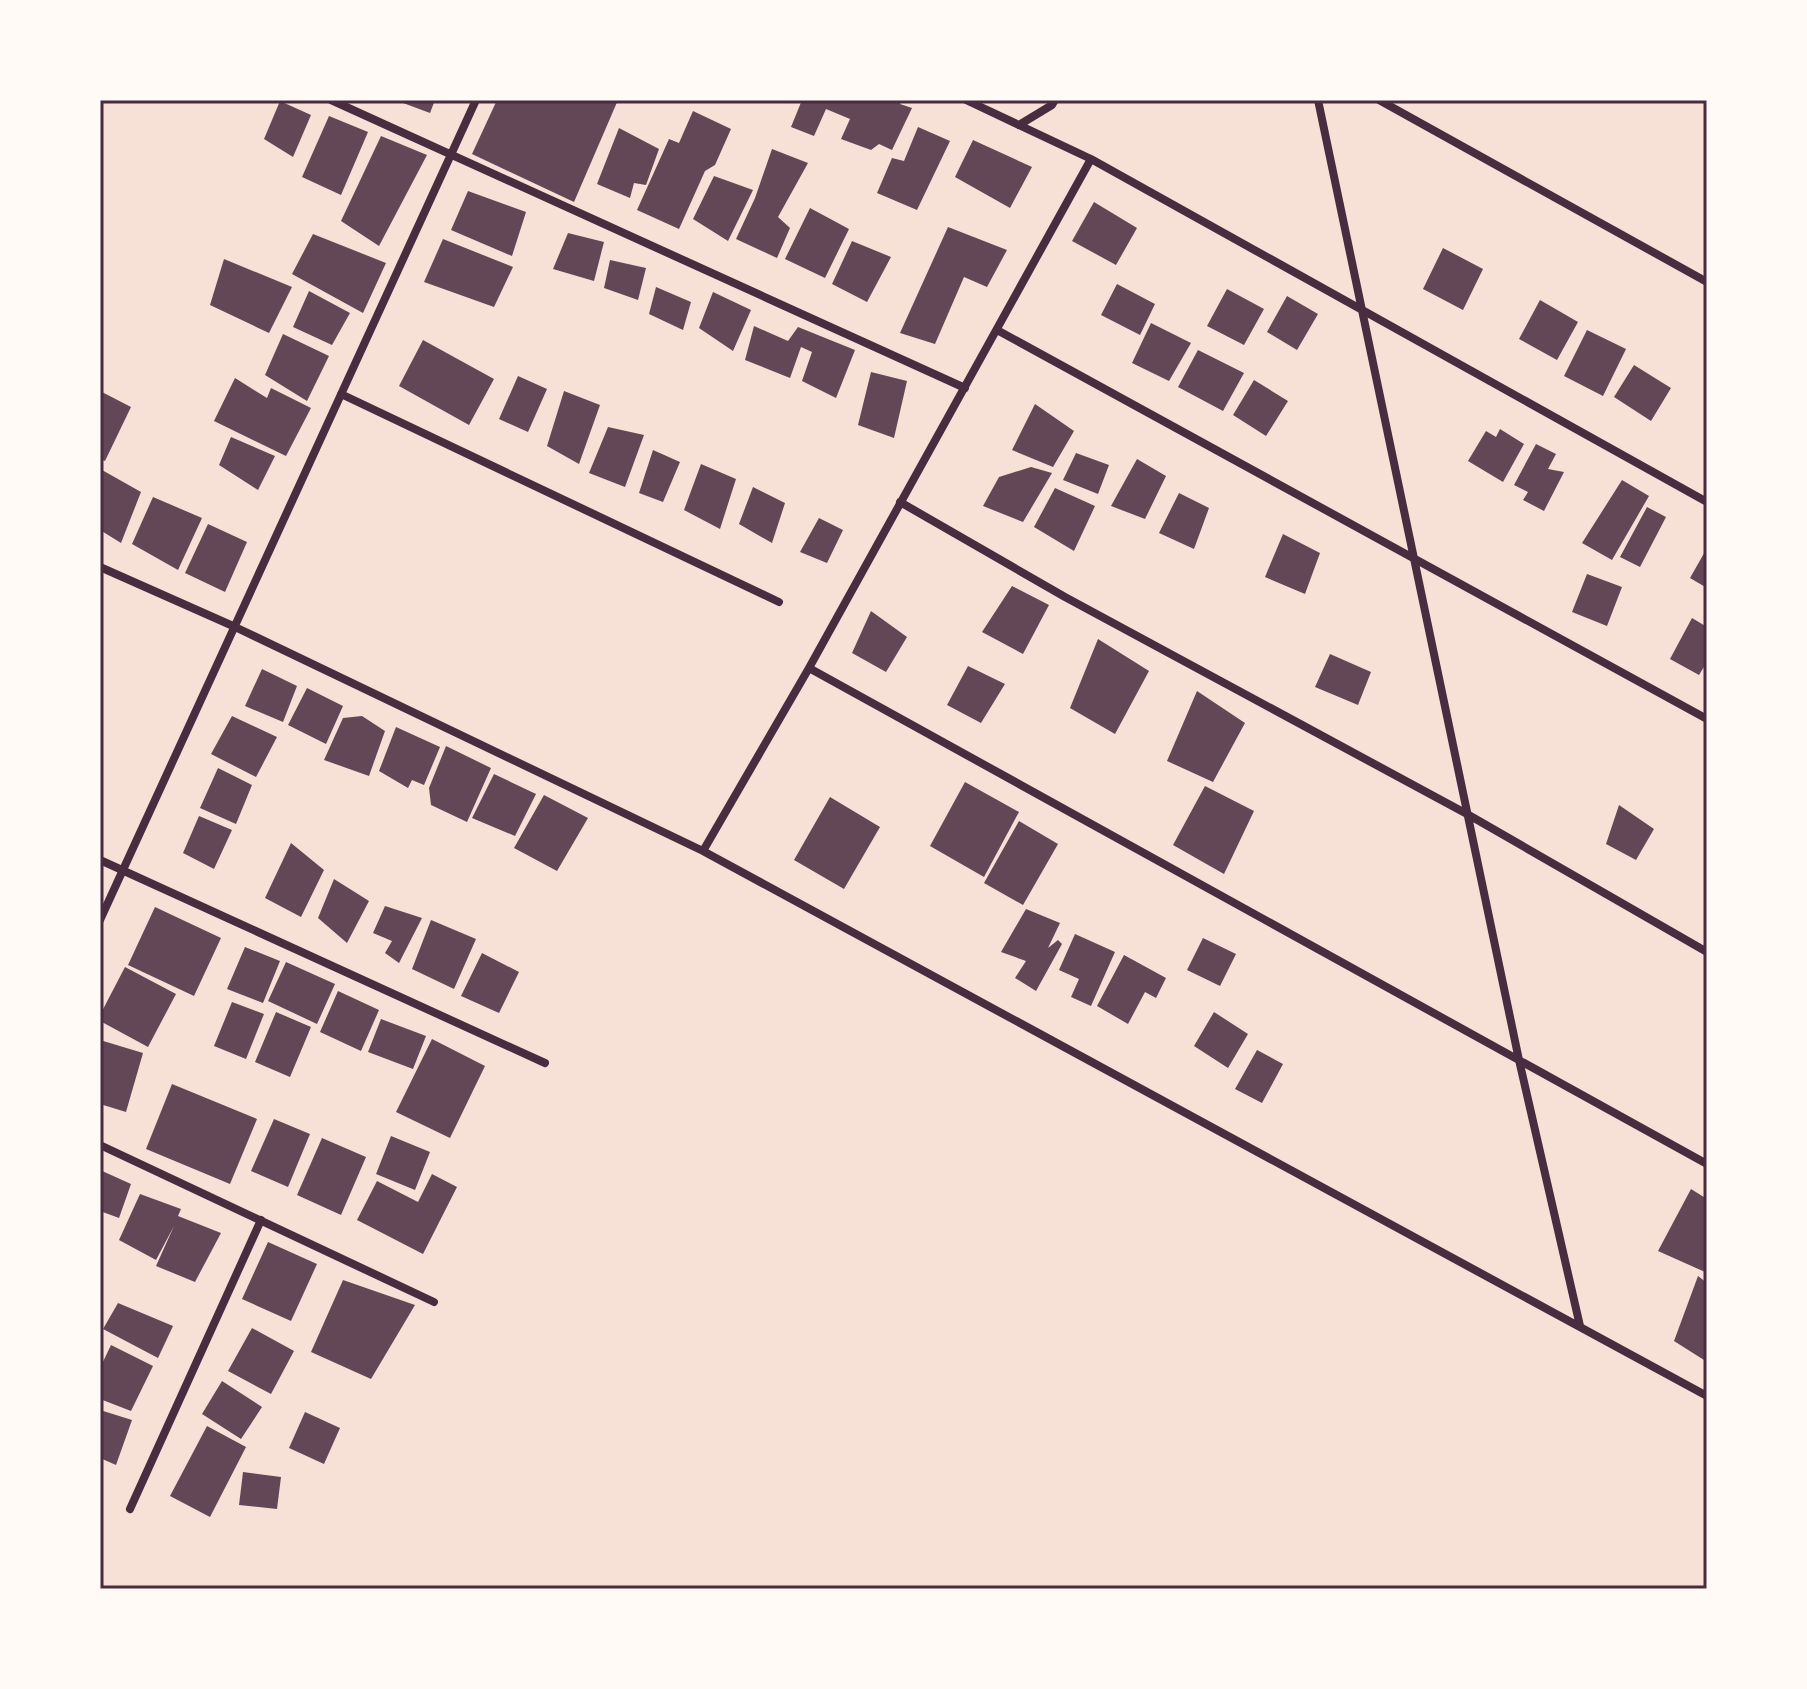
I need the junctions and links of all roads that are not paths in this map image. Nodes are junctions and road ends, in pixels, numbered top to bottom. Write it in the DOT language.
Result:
graph roads {
  1 [pos="331,100"];
  2 [pos="476,100"];
  3 [pos="966,100"];
  4 [pos="1055,100"];
  5 [pos="1318,100"];
  6 [pos="1379,100"];
  7 [pos="1019,125"];
  8 [pos="450,156"];
  9 [pos="1091,159"];
  10 [pos="1707,282"];
  11 [pos="1362,312"];
  12 [pos="997,330"];
  13 [pos="965,388"];
  14 [pos="341,394"];
  15 [pos="900,502"];
  16 [pos="1707,502"];
  17 [pos="1414,559"];
  18 [pos="100,567"];
  19 [pos="779,602"];
  20 [pos="233,626"];
  21 [pos="809,668"];
  22 [pos="1707,719"];
  23 [pos="1467,814"];
  24 [pos="703,851"];
  25 [pos="100,860"];
  26 [pos="123,870"];
  27 [pos="100,920"];
  28 [pos="1707,952"];
  29 [pos="1519,1060"];
  30 [pos="545,1063"];
  31 [pos="100,1145"];
  32 [pos="1707,1164"];
  33 [pos="261,1220"];
  34 [pos="434,1302"];
  35 [pos="1580,1326"];
  36 [pos="1707,1396"];
  37 [pos="130,1509"];
  1 -- 8 [label="street"];
  2 -- 8 [label="street"];
  3 -- 7 [label="street"];
  4 -- 7 [label="street"];
  5 -- 11 [label="street"];
  6 -- 10 [label="street"];
  7 -- 9 [label="street"];
  8 -- 13 [label="street"];
  8 -- 14 [label="street"];
  9 -- 11 [label="street"];
  9 -- 12 [label="street"];
  11 -- 16 [label="street"];
  11 -- 17 [label="street"];
  12 -- 13 [label="street"];
  12 -- 17 [label="street"];
  13 -- 15 [label="street"];
  14 -- 19 [label="street"];
  14 -- 20 [label="street"];
  15 -- 21 [label="street"];
  15 -- 23 [label="street"];
  17 -- 22 [label="street"];
  17 -- 23 [label="street"];
  18 -- 20 [label="street"];
  20 -- 24 [label="street"];
  20 -- 26 [label="street"];
  21 -- 24 [label="street"];
  21 -- 29 [label="street"];
  23 -- 28 [label="street"];
  23 -- 29 [label="street"];
  24 -- 35 [label="street"];
  25 -- 26 [label="street"];
  26 -- 27 [label="street"];
  26 -- 30 [label="street"];
  29 -- 32 [label="street"];
  29 -- 35 [label="street"];
  31 -- 33 [label="street"];
  33 -- 34 [label="street"];
  33 -- 37 [label="street"];
  35 -- 36 [label="street"];
}
